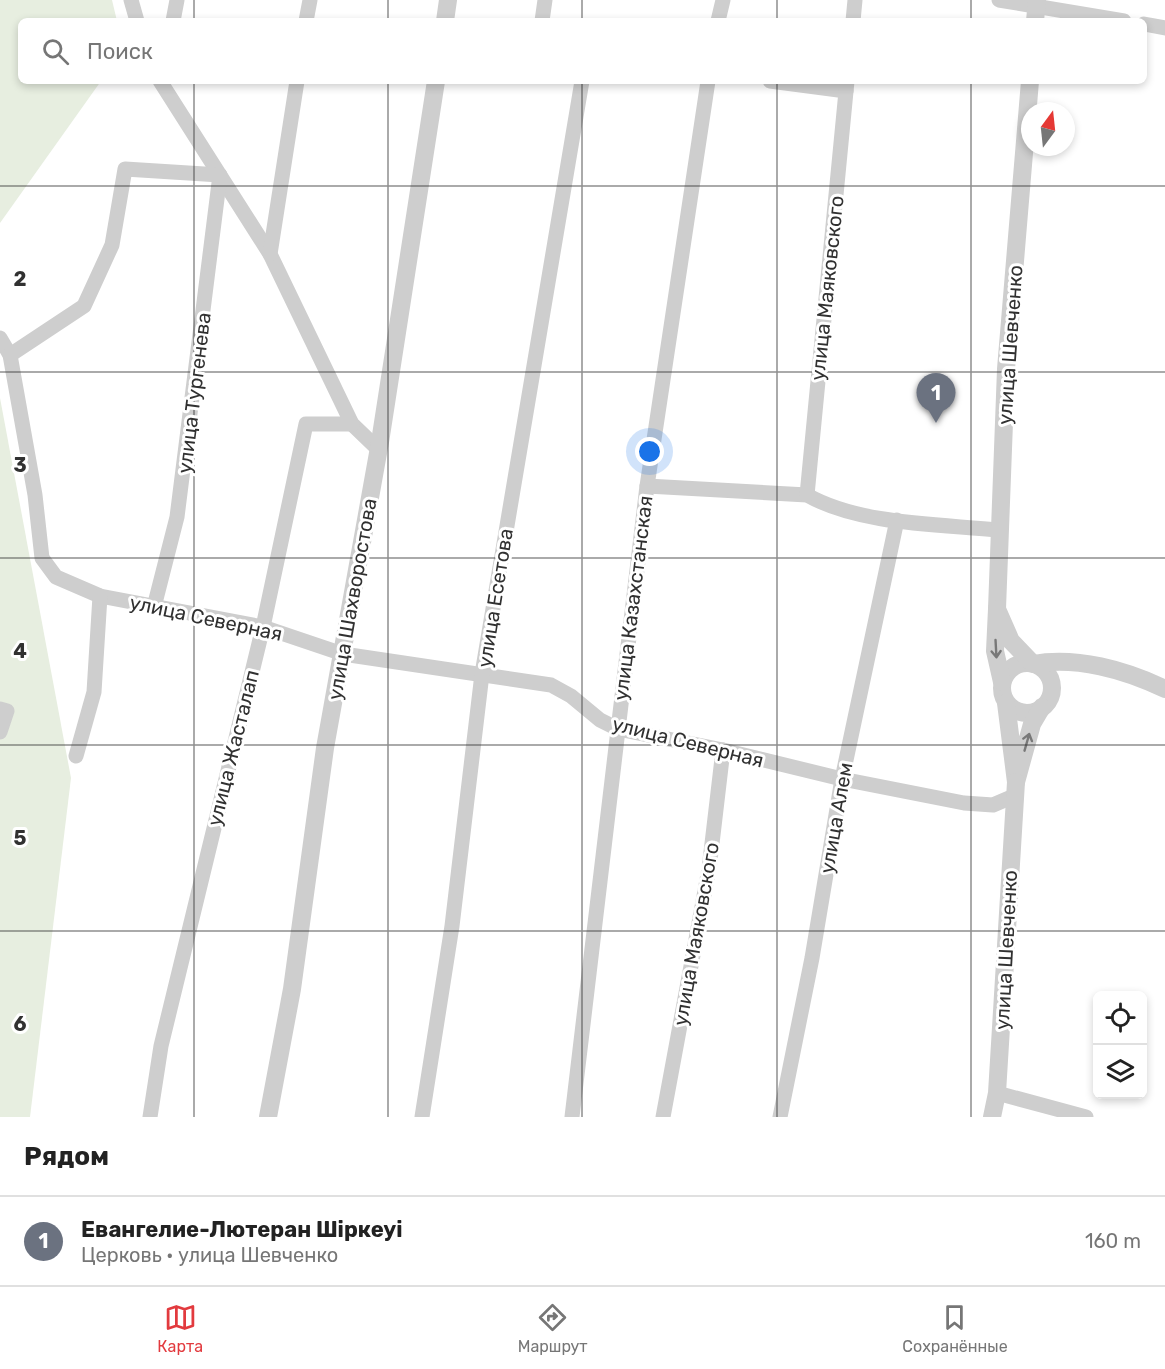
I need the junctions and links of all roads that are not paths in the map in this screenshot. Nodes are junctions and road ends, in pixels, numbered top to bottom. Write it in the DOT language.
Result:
graph roads {
  1 [pos="132,0"];
  2 [pos="177,0"];
  3 [pos="309,0"];
  4 [pos="448,0"];
  5 [pos="545,0"];
  6 [pos="723,0"];
  7 [pos="855,0"];
  8 [pos="999,0"];
  9 [pos="1036,9"];
  10 [pos="136,18"];
  11 [pos="174,18"];
  12 [pos="306,18"];
  13 [pos="445,18"];
  14 [pos="542,18"];
  15 [pos="719,18"];
  16 [pos="853,18"];
  17 [pos="1102,18"];
  18 [pos="1147,25"];
  19 [pos="1165,28"];
  20 [pos="163,84"];
  21 [pos="297,84"];
  22 [pos="436,84"];
  23 [pos="581,84"];
  24 [pos="708,84"];
  25 [pos="816,84"];
  26 [pos="1030,84"];
  27 [pos="847,86"];
  28 [pos="220,175"];
  29 [pos="270,254"];
  30 [pos="0,338"];
  31 [pos="10,355"];
  32 [pos="352,424"];
  33 [pos="379,450"];
  34 [pos="647,486"];
  35 [pos="807,495"];
  36 [pos="897,520"];
  37 [pos="999,530"];
  38 [pos="100,596"];
  39 [pos="154,608"];
  40 [pos="998,609"];
  41 [pos="263,627"];
  42 [pos="344,654"];
  43 [pos="1033,664"];
  44 [pos="1088,665"];
  45 [pos="483,674"];
  46 [pos="1002,682"];
  47 [pos="1165,689"];
  48 [pos="1047,699"];
  49 [pos="1006,703"];
  50 [pos="0,709"];
  51 [pos="618,729"];
  52 [pos="0,732"];
  53 [pos="723,750"];
  54 [pos="76,756"];
  55 [pos="842,780"];
  56 [pos="1015,789"];
  57 [pos="998,1093"];
  58 [pos="150,1117"];
  59 [pos="268,1117"];
  60 [pos="422,1117"];
  61 [pos="572,1117"];
  62 [pos="663,1117"];
  63 [pos="780,1117"];
  64 [pos="992,1117"];
  65 [pos="1086,1117"];
  1 -- 10 [label="street"];
  2 -- 11 [label="street"];
  3 -- 12 [label="street"];
  4 -- 13 [label="street"];
  5 -- 14 [label="street"];
  6 -- 15 [label="street"];
  7 -- 16 [label="street"];
  8 -- 9 [label="street"];
  9 -- 17 [label="street"];
  18 -- 19 [label="street"];
  20 -- 28 [label="street"];
  21 -- 29 [label="street"];
  22 -- 33 [label="street, улица Шахворостова"];
  23 -- 45 [label="street, улица Есетова"];
  24 -- 34 [label="street, улица Казахстанская"];
  25 -- 27 [label="street"];
  26 -- 37 [label="street, улица Шевченко"];
  27 -- 35 [label="street, улица Маяковского"];
  28 -- 29 [label="street"];
  28 -- 31 [label="street"];
  28 -- 39 [label="street, улица Тургенева"];
  29 -- 32 [label="street"];
  30 -- 31 [label="street"];
  31 -- 38 [label="street, улица Северная"];
  32 -- 33 [label="street"];
  32 -- 41 [label="street, улица Жасталап"];
  33 -- 42 [label="street, улица Шахворостова"];
  34 -- 35 [label="street"];
  34 -- 51 [label="street, улица Казахстанская"];
  35 -- 36 [label="street"];
  36 -- 37 [label="street"];
  36 -- 55 [label="street, улица Алем"];
  37 -- 40 [label="street, улица Шевченко"];
  38 -- 39 [label="street, улица Северная"];
  38 -- 54 [label="street"];
  39 -- 41 [label="street, улица Северная"];
  40 -- 43 [label="street"];
  40 -- 46 [label="street, улица Шевченко, one-way"];
  41 -- 42 [label="street, улица Северная"];
  41 -- 58 [label="street, улица Жасталап"];
  42 -- 45 [label="street, улица Северная"];
  42 -- 59 [label="street, улица Шахворостова"];
  43 -- 44 [label="street"];
  43 -- 46 [label="street"];
  43 -- 48 [label="street"];
  44 -- 47 [label="street"];
  44 -- 48 [label="street"];
  45 -- 51 [label="street, улица Северная"];
  45 -- 60 [label="street, улица Есетова"];
  46 -- 49 [label="street"];
  48 -- 49 [label="street"];
  56 -- 48 [label="street, one-way"];
  49 -- 56 [label="street"];
  50 -- 52 [label="street"];
  51 -- 53 [label="street, улица Северная"];
  51 -- 61 [label="street, улица Казахстанская"];
  53 -- 55 [label="street, улица Северная"];
  53 -- 62 [label="street, улица Маяковского"];
  55 -- 56 [label="street, улица Северная"];
  55 -- 63 [label="street, улица Алем"];
  56 -- 57 [label="street, улица Шевченко"];
  57 -- 64 [label="street, улица Шевченко"];
  57 -- 65 [label="street"];
}
